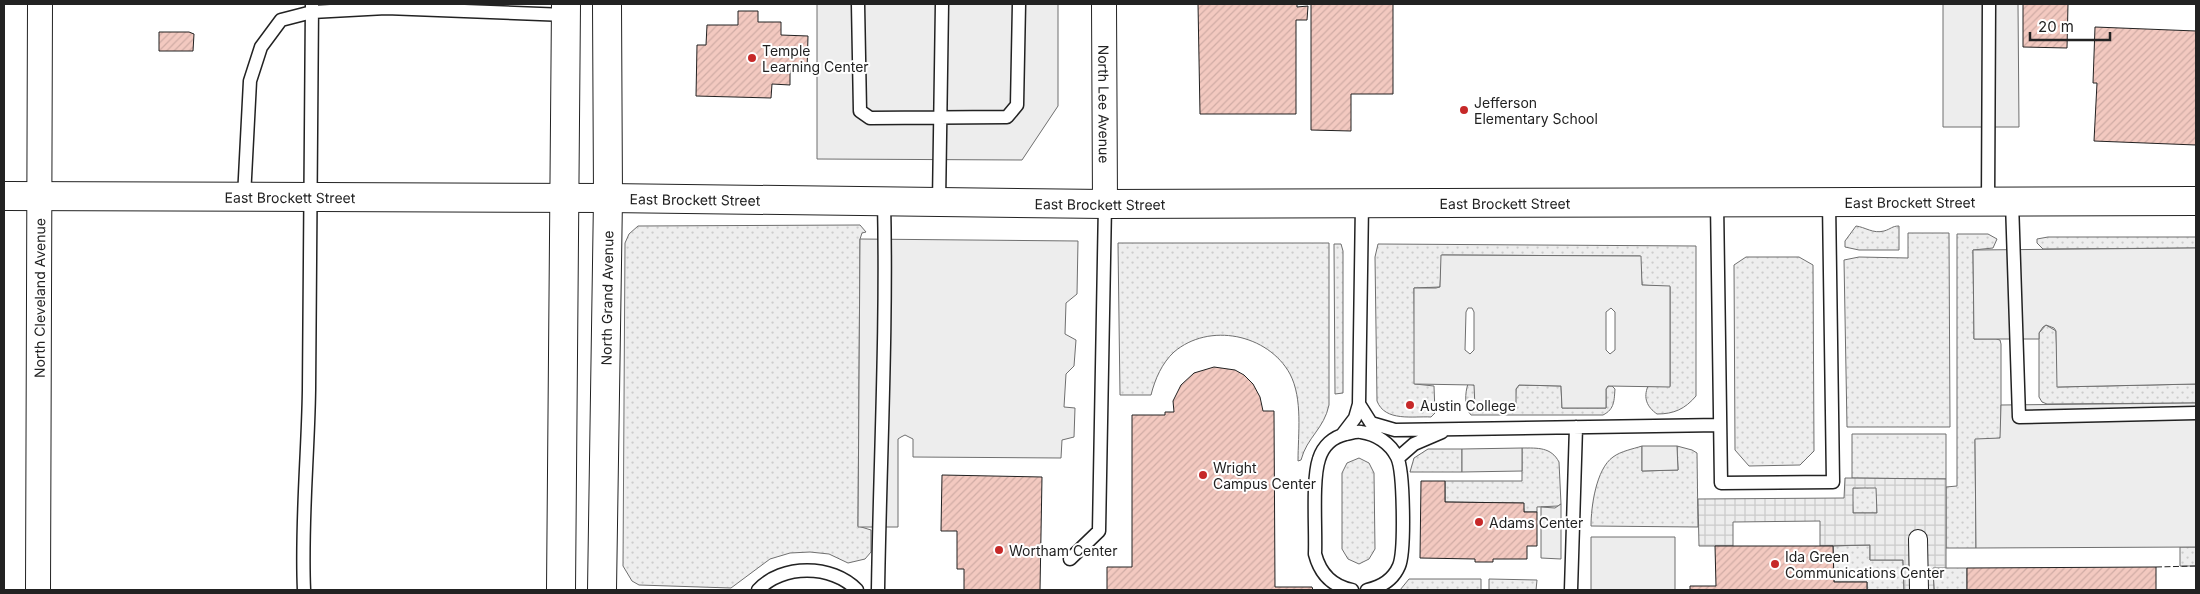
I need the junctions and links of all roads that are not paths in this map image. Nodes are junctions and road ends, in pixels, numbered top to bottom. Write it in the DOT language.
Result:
graph roads {
  1 [pos="40,4"];
  2 [pos="607,4"];
  3 [pos="858,4"];
  4 [pos="942,4"];
  5 [pos="1020,4"];
  6 [pos="1104,4"];
  7 [pos="1989,4"];
  8 [pos="312,8"];
  9 [pos="566,9"];
  10 [pos="940,117"];
  11 [pos="4,196"];
  12 [pos="38,196"];
  13 [pos="244,196"];
  14 [pos="310,196"];
  15 [pos="566,198"];
  16 [pos="608,198"];
  17 [pos="2196,201"];
  18 [pos="884,202"];
  19 [pos="939,202"];
  20 [pos="1717,202"];
  21 [pos="1829,202"];
  22 [pos="2000,202"];
  23 [pos="1105,204"];
  24 [pos="1362,204"];
  25 [pos="1359,404"];
  26 [pos="2196,413"];
  27 [pos="1720,425"];
  28 [pos="1576,427"];
  29 [pos="1449,429"];
  30 [pos="1342,435"];
  31 [pos="1398,458"];
  32 [pos="1918,538"];
  33 [pos="1070,559"];
  34 [pos="38,590"];
  35 [pos="304,590"];
  36 [pos="562,590"];
  37 [pos="602,590"];
  38 [pos="758,590"];
  39 [pos="857,590"];
  40 [pos="878,590"];
  41 [pos="1352,590"];
  42 [pos="1367,590"];
  43 [pos="1571,590"];
  44 [pos="1919,590"];
  1 -- 12 [label="street, North Cleveland Avenue"];
  2 -- 16 [label="street, North Grand Avenue"];
  3 -- 10 [label="lane"];
  4 -- 10 [label="lane"];
  5 -- 10 [label="lane"];
  6 -- 23 [label="street, North Lee Avenue"];
  7 -- 22 [label="lane"];
  8 -- 9 [label="lane"];
  8 -- 13 [label="lane"];
  8 -- 14 [label="lane"];
  9 -- 15 [label="street"];
  10 -- 19 [label="lane"];
  11 -- 12 [label="street, East Brockett Street"];
  12 -- 13 [label="street, East Brockett Street"];
  12 -- 34 [label="street, North Cleveland Avenue"];
  13 -- 14 [label="street, East Brockett Street"];
  14 -- 15 [label="street, East Brockett Street"];
  14 -- 35 [label="lane"];
  15 -- 16 [label="street, East Brockett Street"];
  15 -- 36 [label="street"];
  16 -- 18 [label="street, East Brockett Street"];
  16 -- 37 [label="street, North Grand Avenue"];
  17 -- 22 [label="street, East Brockett Street"];
  18 -- 19 [label="street, East Brockett Street"];
  18 -- 40 [label="lane"];
  19 -- 23 [label="street, East Brockett Street"];
  20 -- 21 [label="street, East Brockett Street"];
  20 -- 24 [label="street, East Brockett Street"];
  20 -- 27 [label="lane"];
  21 -- 22 [label="street, East Brockett Street"];
  21 -- 27 [label="lane"];
  22 -- 26 [label="lane"];
  23 -- 24 [label="street, East Brockett Street"];
  23 -- 33 [label="lane"];
  24 -- 25 [label="lane"];
  25 -- 29 [label="lane"];
  25 -- 30 [label="lane"];
  27 -- 28 [label="lane"];
  28 -- 29 [label="lane"];
  28 -- 43 [label="lane"];
  29 -- 31 [label="lane"];
  30 -- 31 [label="lane"];
  30 -- 41 [label="lane"];
  31 -- 42 [label="lane"];
  32 -- 44 [label="street"];
  38 -- 39 [label="lane"];
}
